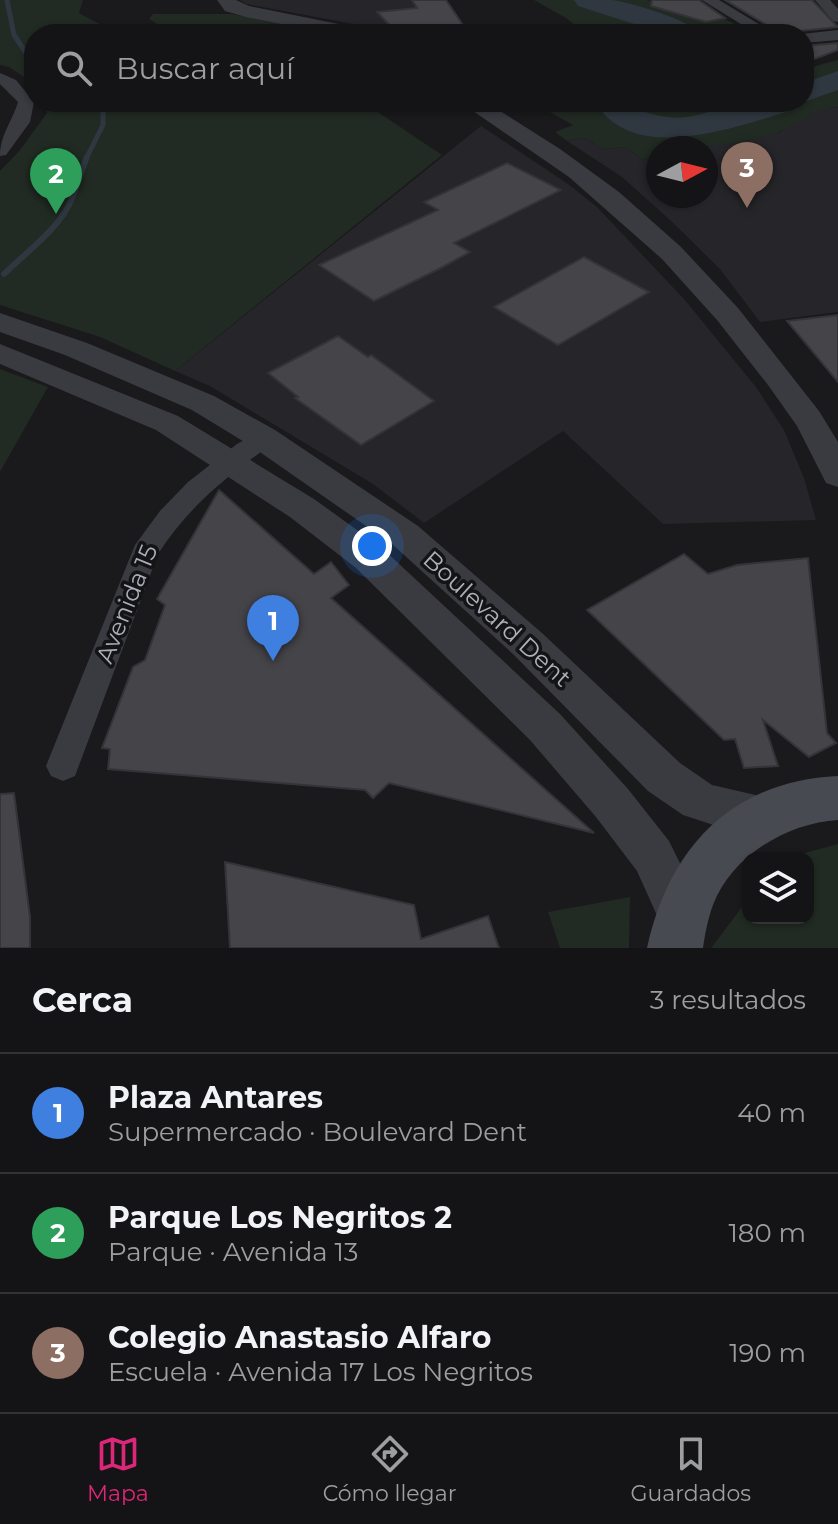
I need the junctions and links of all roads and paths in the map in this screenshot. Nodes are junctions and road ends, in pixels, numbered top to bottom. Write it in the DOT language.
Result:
graph roads {
  1 [pos="226,0"];
  2 [pos="709,0"];
  3 [pos="822,0"];
  4 [pos="838,18"];
  5 [pos="311,24"];
  6 [pos="751,24"];
  7 [pos="838,35"];
  8 [pos="814,37"];
  9 [pos="0,78"];
  10 [pos="24,99"];
  11 [pos="24,109"];
  12 [pos="486,112"];
  13 [pos="0,151"];
  14 [pos="0,322"];
  15 [pos="0,353"];
  16 [pos="62,360"];
  17 [pos="263,438"];
  18 [pos="231,460"];
  19 [pos="838,475"];
  20 [pos="608,724"];
  21 [pos="567,752"];
  22 [pos="63,766"];
  23 [pos="835,797"];
  24 [pos="769,816"];
  25 [pos="678,931"];
  1 -- 5 [label="street"];
  2 -- 6 [label="street"];
  3 -- 4 [label="street"];
  7 -- 8 [label="street"];
  9 -- 10 [label="street"];
  11 -- 13 [label="street"];
  12 -- 19 [label="street"];
  14 -- 16 [label="street, Boulevard Dent"];
  15 -- 16 [label="street, Boulevard Dent"];
  16 -- 17 [label="street, Boulevard Dent"];
  16 -- 18 [label="street, Boulevard Dent"];
  17 -- 18 [label="street, Avenida 15"];
  17 -- 20 [label="street, Boulevard Dent"];
  18 -- 21 [label="street, Boulevard Dent"];
  18 -- 22 [label="street, Avenida 15"];
  20 -- 21 [label="street"];
  20 -- 24 [label="street, Boulevard Dent"];
  21 -- 25 [label="street, Boulevard Dent"];
  23 -- 24 [label="main road"];
  24 -- 25 [label="main road"];
}
